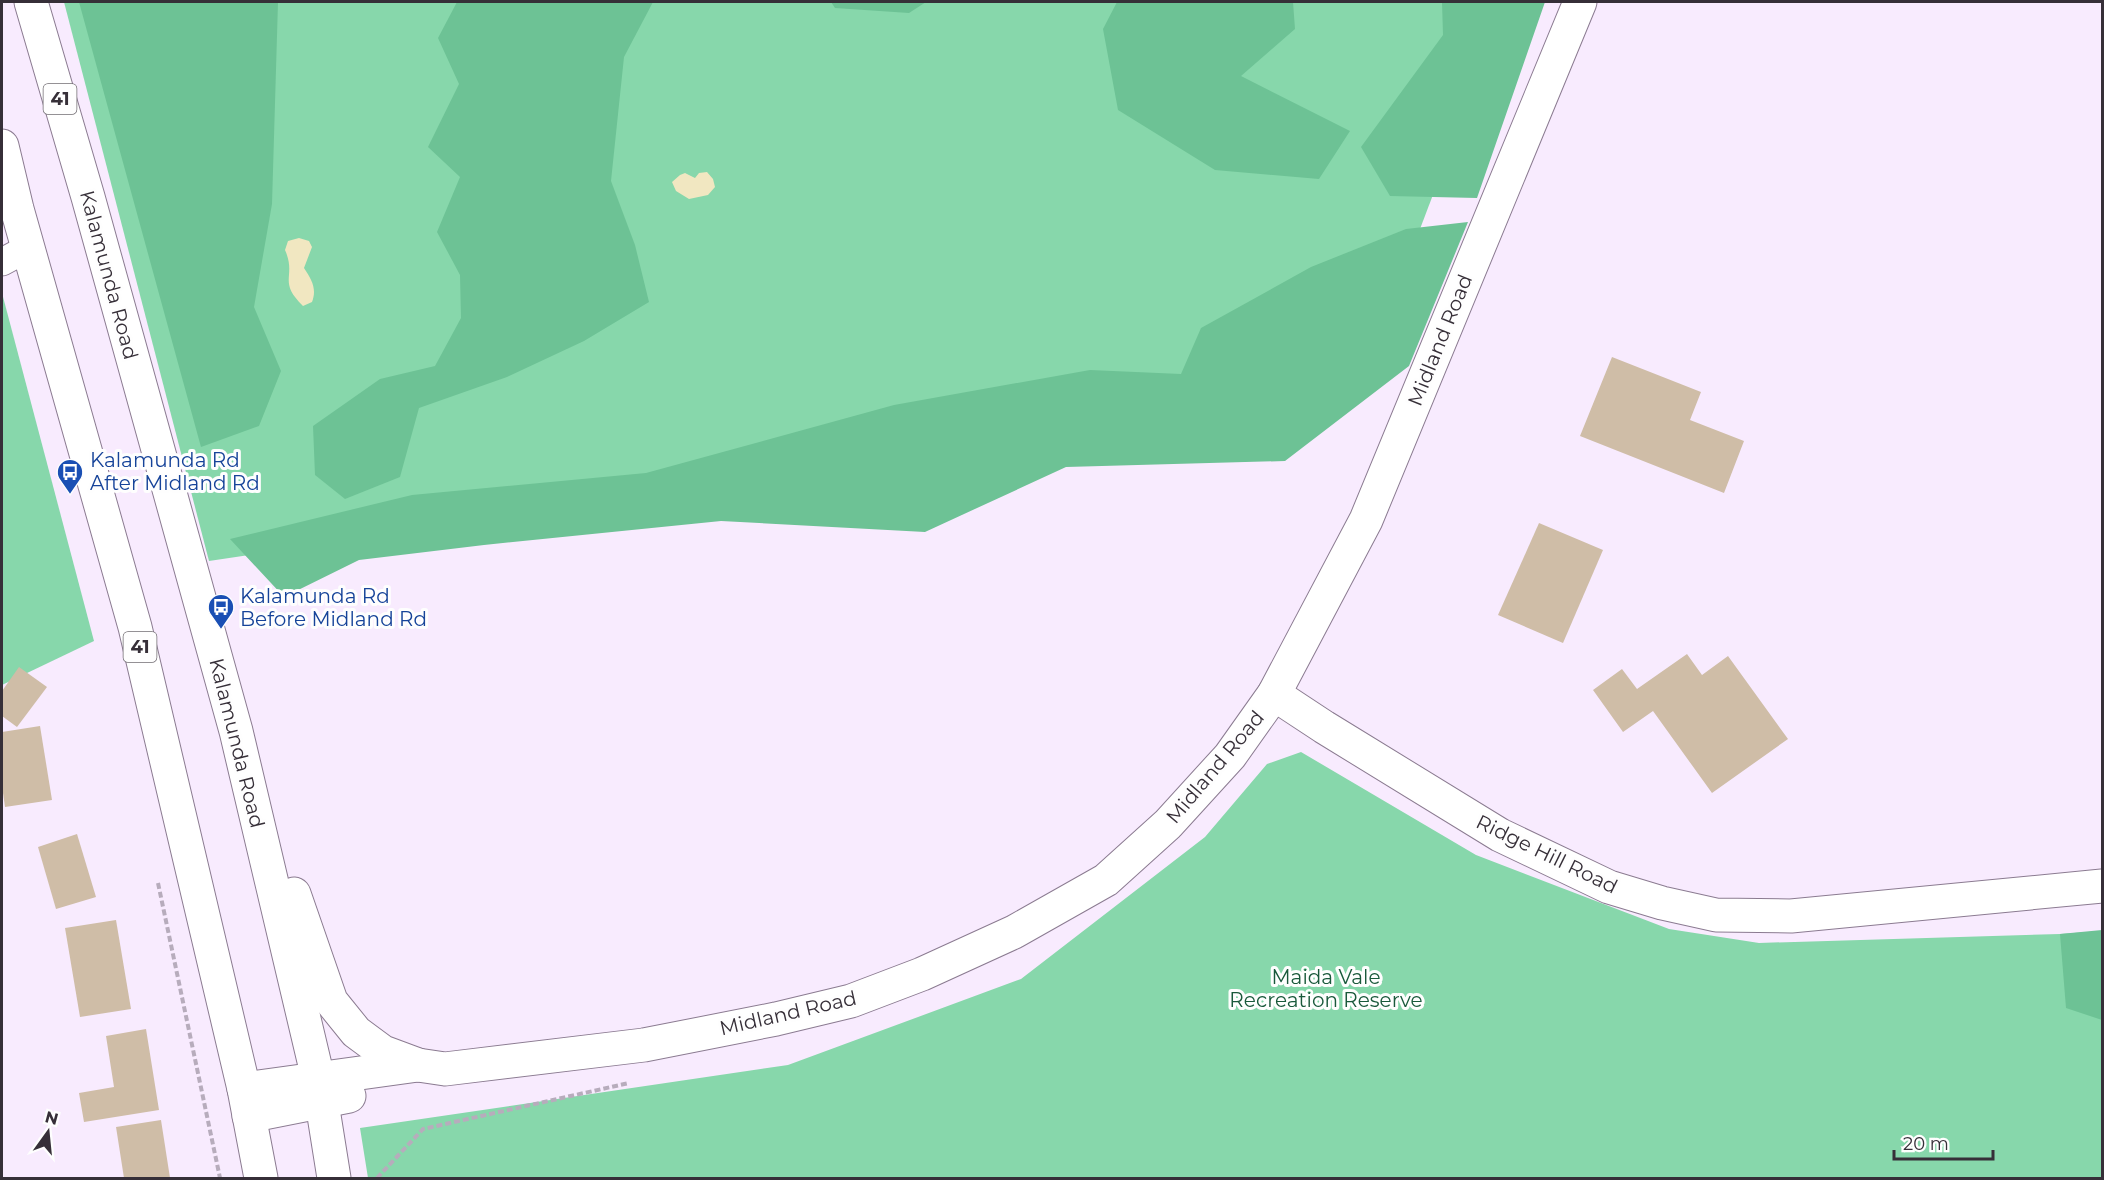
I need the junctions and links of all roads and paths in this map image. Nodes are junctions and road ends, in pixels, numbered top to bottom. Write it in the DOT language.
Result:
graph roads {
  1 [pos="32,2"];
  2 [pos="1580,2"];
  3 [pos="2,146"];
  4 [pos="15,255"];
  5 [pos="1274,694"];
  6 [pos="236,731"];
  7 [pos="2103,886"];
  8 [pos="431,1067"];
  9 [pos="319,1090"];
  10 [pos="246,1103"];
  11 [pos="261,1179"];
  12 [pos="334,1179"];
  1 -- 6 [label="main road, Kalamunda Road / 41"];
  2 -- 5 [label="main road, Midland Road"];
  3 -- 4 [label="main road, 41"];
  4 -- 10 [label="main road, 41"];
  5 -- 7 [label="main road, Ridge Hill Road"];
  5 -- 8 [label="main road, Midland Road"];
  6 -- 8 [label="main road"];
  6 -- 9 [label="main road, Kalamunda Road / 41"];
  8 -- 9 [label="main road, Midland Road"];
  9 -- 10 [label="main road, Midland Road"];
  9 -- 12 [label="main road, Kalamunda Road / 41"];
  10 -- 11 [label="main road, 41"];
}
